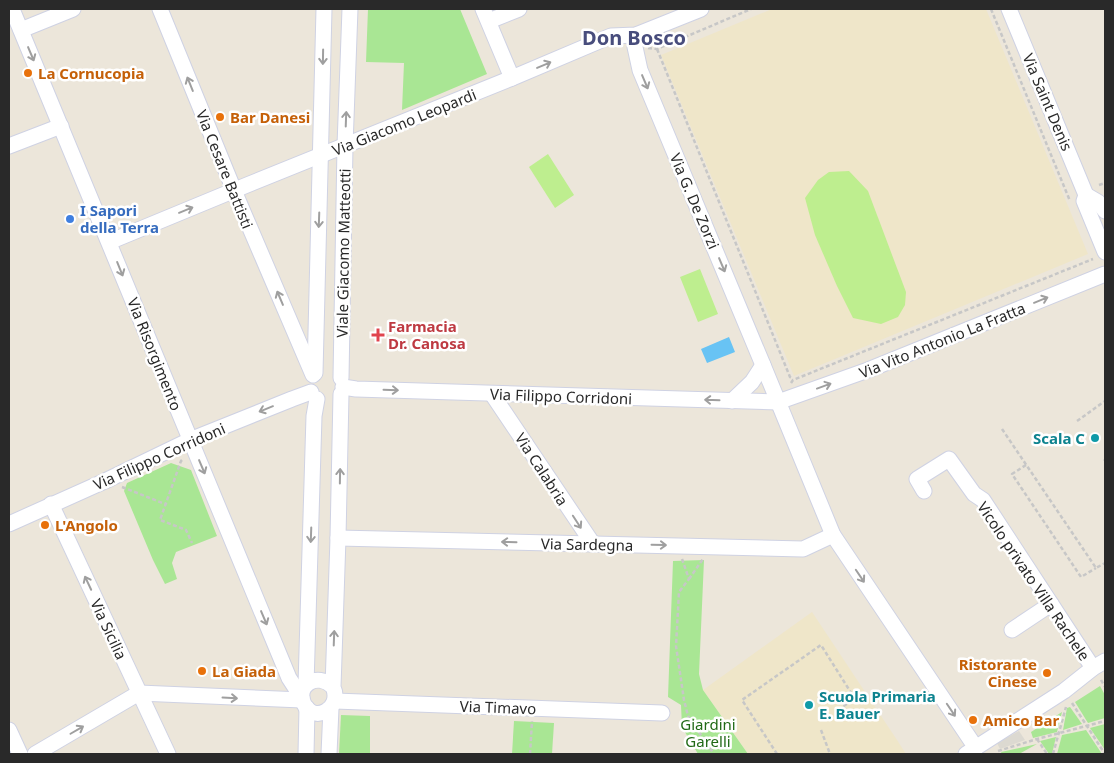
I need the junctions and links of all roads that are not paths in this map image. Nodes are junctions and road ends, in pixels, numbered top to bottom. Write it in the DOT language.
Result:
graph roads {
  1 [pos="12,9"];
  2 [pos="73,9"];
  3 [pos="160,9"];
  4 [pos="324,9"];
  5 [pos="350,9"];
  6 [pos="519,9"];
  7 [pos="701,9"];
  8 [pos="1009,9"];
  9 [pos="486,15"];
  10 [pos="21,30"];
  11 [pos="636,35"];
  12 [pos="512,78"];
  13 [pos="60,126"];
  14 [pos="9,146"];
  15 [pos="345,146"];
  16 [pos="321,155"];
  17 [pos="234,191"];
  18 [pos="1086,195"];
  19 [pos="1105,211"];
  20 [pos="109,242"];
  21 [pos="1100,255"];
  22 [pos="1105,274"];
  23 [pos="316,326"];
  24 [pos="293,329"];
  25 [pos="764,365"];
  26 [pos="314,374"];
  27 [pos="342,386"];
  28 [pos="492,394"];
  29 [pos="314,396"];
  30 [pos="732,400"];
  31 [pos="778,402"];
  32 [pos="190,440"];
  33 [pos="924,491"];
  34 [pos="51,504"];
  35 [pos="9,524"];
  36 [pos="832,536"];
  37 [pos="338,538"];
  38 [pos="593,544"];
  39 [pos="1051,604"];
  40 [pos="1012,630"];
  41 [pos="1099,665"];
  42 [pos="139,693"];
  43 [pos="304,698"];
  44 [pos="333,699"];
  45 [pos="662,713"];
  46 [pos="9,730"];
  47 [pos="982,750"];
  48 [pos="20,754"];
  49 [pos="35,754"];
  50 [pos="168,754"];
  51 [pos="306,754"];
  52 [pos="329,754"];
  1 -- 10 [label="street, Via Risorgimento"];
  2 -- 10 [label="street"];
  17 -- 3 [label="street, Via Cesare Battisti, one-way"];
  4 -- 16 [label="street, Viale Giacomo Matteotti, one-way"];
  15 -- 5 [label="street, Viale Giacomo Matteotti, one-way"];
  6 -- 9 [label="street"];
  7 -- 11 [label="street, Via Giacomo Leopardi"];
  8 -- 18 [label="street, Via Saint Denis"];
  9 -- 12 [label="street"];
  10 -- 13 [label="street, Via Risorgimento, one-way"];
  12 -- 11 [label="street, Via Giacomo Leopardi, one-way"];
  11 -- 25 [label="street, Via G. De Zorzi, one-way"];
  12 -- 15 [label="street, Via Giacomo Leopardi"];
  13 -- 14 [label="street"];
  13 -- 20 [label="street, Via Risorgimento"];
  15 -- 16 [label="street, Via Giacomo Leopardi"];
  15 -- 27 [label="street, Viale Giacomo Matteotti"];
  16 -- 17 [label="street, Via Giacomo Leopardi"];
  16 -- 23 [label="street, Viale Giacomo Matteotti, one-way"];
  20 -- 17 [label="street, Via Giacomo Leopardi, one-way"];
  24 -- 17 [label="street, Via Cesare Battisti, one-way"];
  18 -- 19 [label="street"];
  18 -- 21 [label="street, Via Saint Denis"];
  20 -- 32 [label="street, Via Risorgimento, one-way"];
  31 -- 22 [label="street, Via Vito Antonio La Fratta, one-way"];
  23 -- 24 [label="street"];
  23 -- 26 [label="street, Viale Giacomo Matteotti"];
  24 -- 26 [label="street, Via Cesare Battisti"];
  25 -- 30 [label="street"];
  25 -- 31 [label="street, Via G. De Zorzi"];
  26 -- 27 [label="street"];
  26 -- 29 [label="street"];
  27 -- 28 [label="street, Via Filippo Corridoni, one-way"];
  27 -- 29 [label="street"];
  37 -- 27 [label="street, Viale Giacomo Matteotti, one-way"];
  30 -- 28 [label="street, Via Filippo Corridoni, one-way"];
  28 -- 38 [label="street, Via Calabria, one-way"];
  29 -- 32 [label="street, Via Filippo Corridoni, one-way"];
  29 -- 43 [label="street, one-way"];
  30 -- 31 [label="street, Via Filippo Corridoni"];
  31 -- 36 [label="street, Via G. De Zorzi"];
  32 -- 34 [label="street, Via Filippo Corridoni"];
  32 -- 43 [label="street, Via Risorgimento, one-way"];
  33 -- 39 [label="street, Vicolo privato Villa Rachele"];
  34 -- 35 [label="street, Via Filippo Corridoni"];
  42 -- 34 [label="street, Via Sicilia, one-way"];
  38 -- 36 [label="street, Via Sardegna, one-way"];
  36 -- 47 [label="street, Via G. De Zorzi, one-way"];
  38 -- 37 [label="street, Via Sardegna, one-way"];
  44 -- 37 [label="street, Viale Giacomo Matteotti, one-way"];
  39 -- 40 [label="street"];
  39 -- 41 [label="street, Vicolo privato Villa Rachele"];
  41 -- 47 [label="street"];
  42 -- 43 [label="street, one-way"];
  49 -- 42 [label="street, one-way"];
  42 -- 50 [label="street, Via Sicilia"];
  43 -- 44 [label="street"];
  43 -- 44 [label="street"];
  43 -- 51 [label="street"];
  44 -- 45 [label="street, Via Timavo"];
  44 -- 52 [label="street, Viale Giacomo Matteotti"];
  46 -- 48 [label="street"];
}
